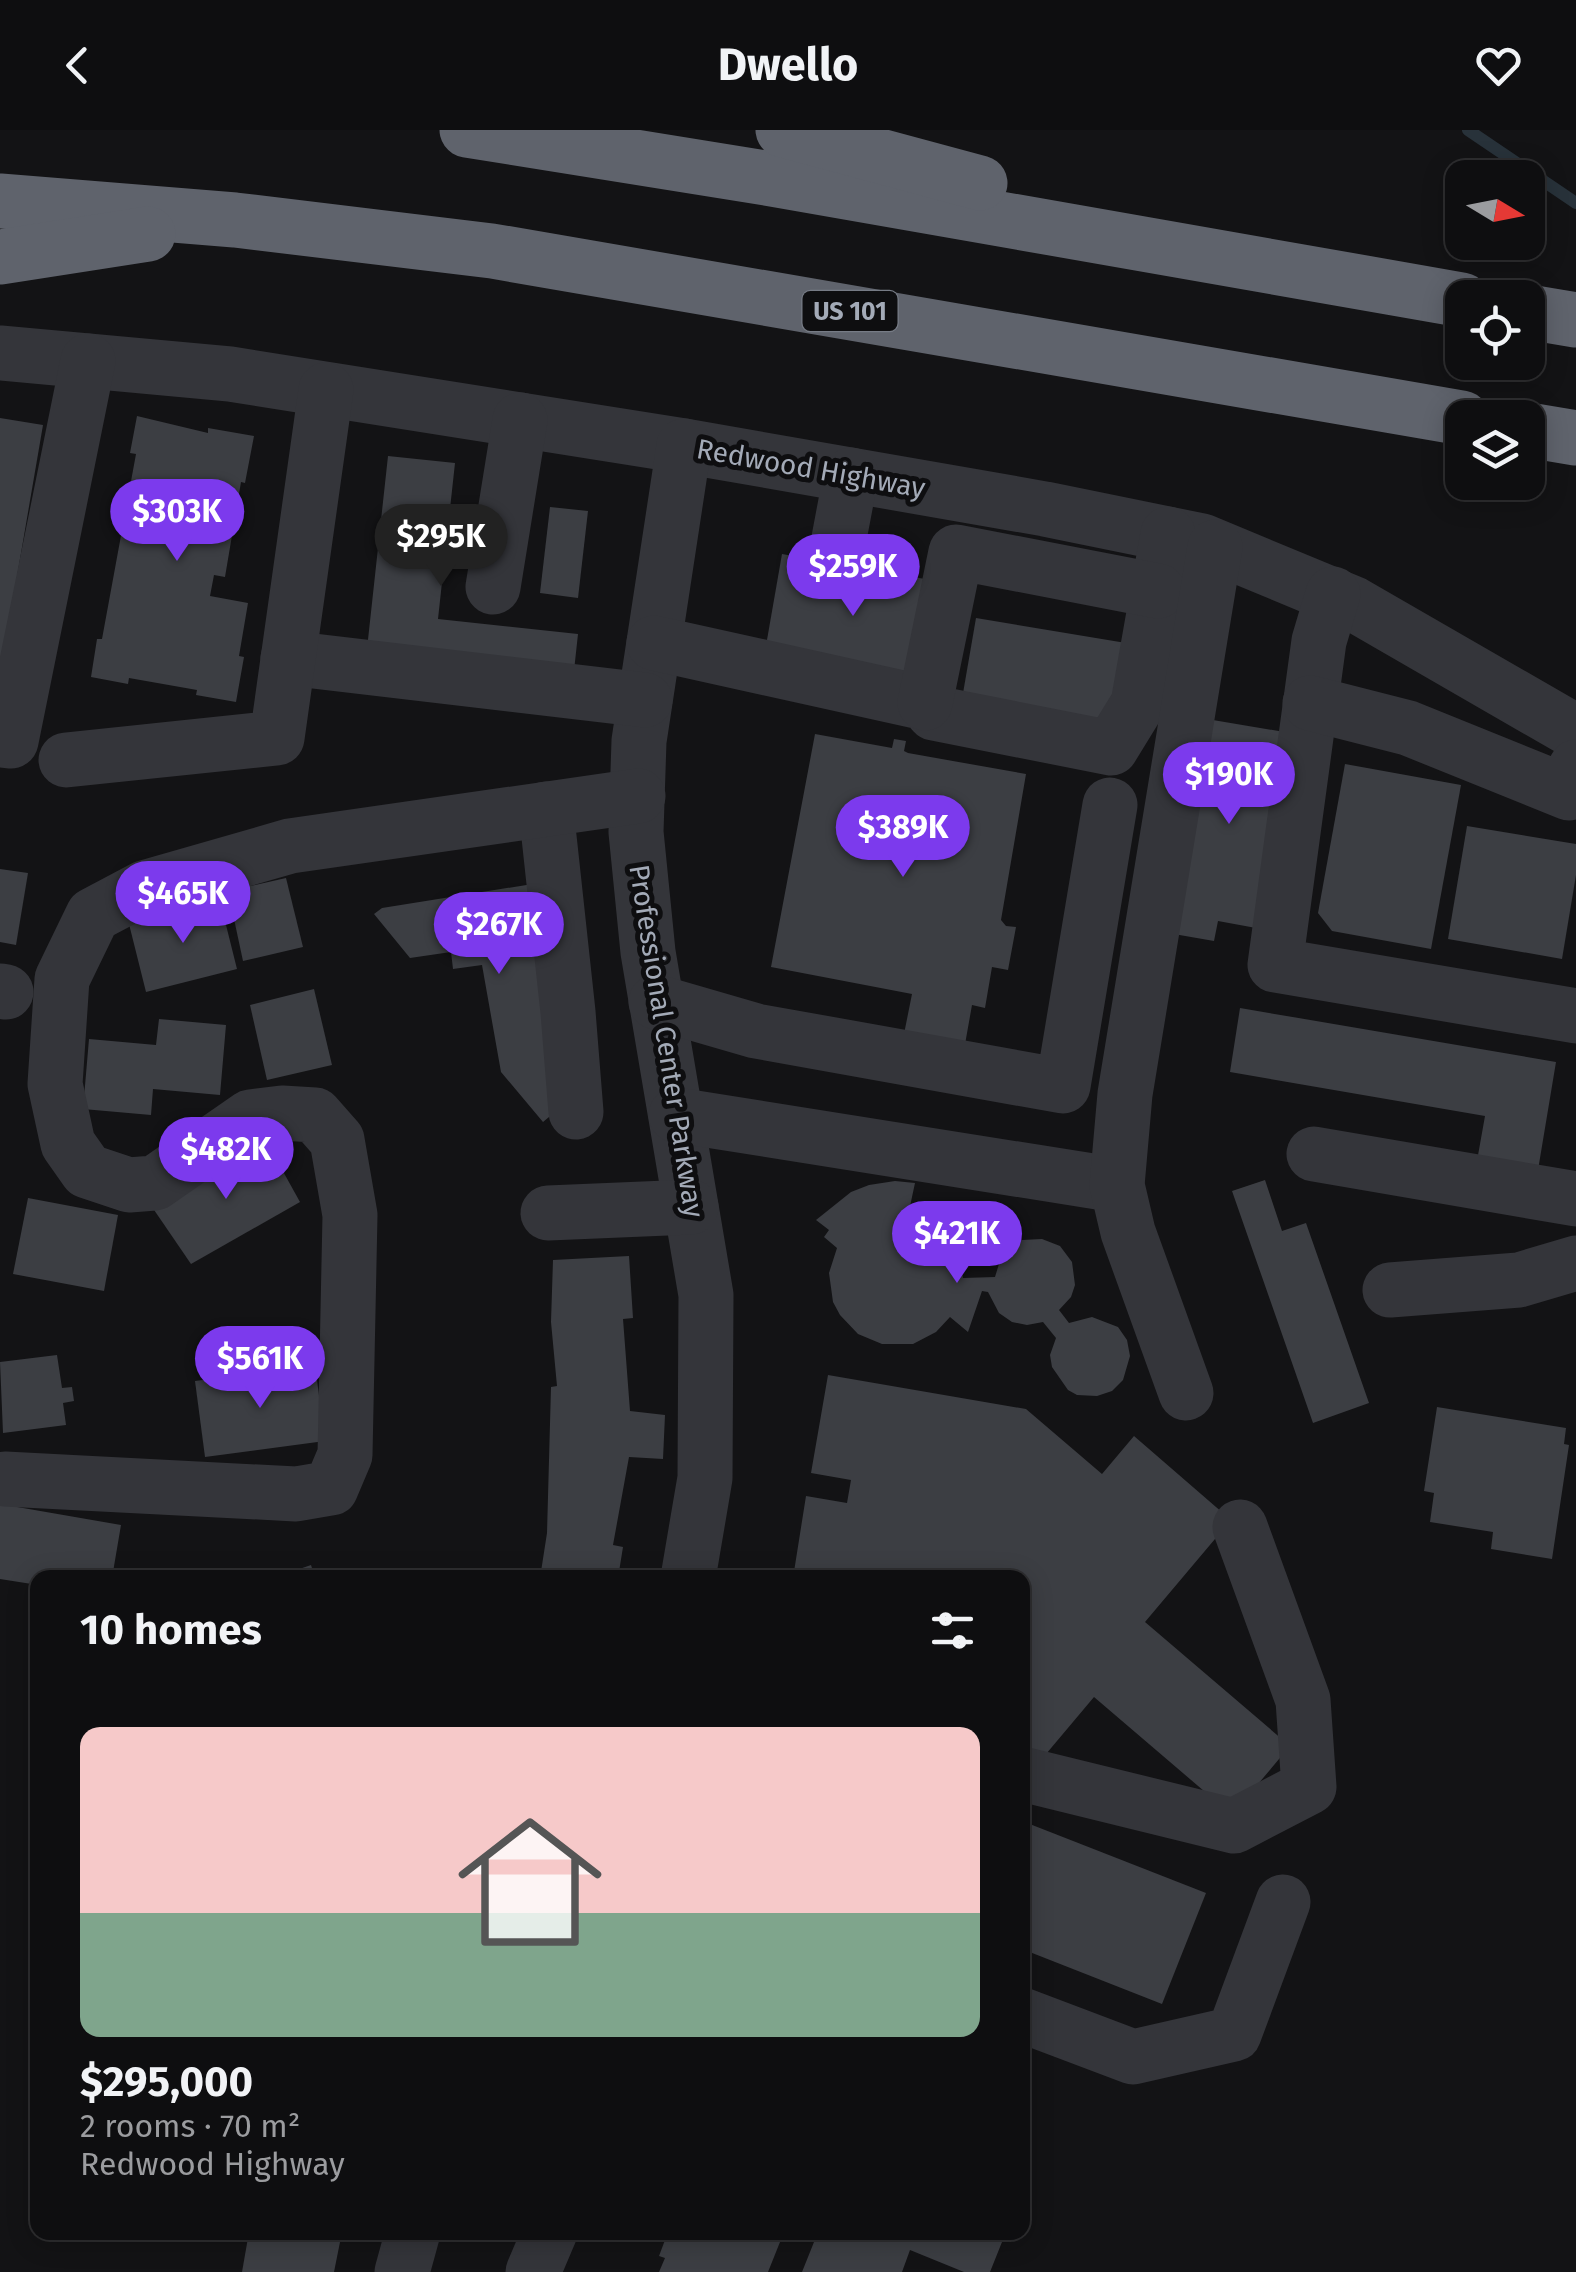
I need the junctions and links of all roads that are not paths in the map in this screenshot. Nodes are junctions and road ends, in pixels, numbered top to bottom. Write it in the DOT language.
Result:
graph roads {
  1 [pos="468,130"];
  2 [pos="783,130"];
  3 [pos="0,201"];
  4 [pos="235,220"];
  5 [pos="0,256"];
  6 [pos="1321,276"];
  7 [pos="1445,297"];
  8 [pos="1545,315"];
  9 [pos="1576,320"];
  10 [pos="0,353"];
  11 [pos="88,361"];
  12 [pos="326,390"];
  13 [pos="1445,415"];
  14 [pos="520,420"];
  15 [pos="1545,433"];
  16 [pos="1576,438"];
  17 [pos="684,446"];
  18 [pos="851,475"];
  19 [pos="1191,540"];
  20 [pos="837,549"];
  21 [pos="493,586"];
  22 [pos="1158,590"];
  23 [pos="1332,594"];
  24 [pos="654,643"];
  25 [pos="288,658"];
  26 [pos="645,700"];
  27 [pos="925,703"];
  28 [pos="1310,703"];
  29 [pos="1576,732"];
  30 [pos="0,740"];
  31 [pos="66,760"];
  32 [pos="1576,767"];
  33 [pos="638,796"];
  34 [pos="1110,806"];
  35 [pos="546,808"];
  36 [pos="656,1002"];
  37 [pos="1576,1016"];
  38 [pos="576,1112"];
  39 [pos="676,1115"];
  40 [pos="1314,1154"];
  41 [pos="1117,1185"];
  42 [pos="1576,1199"];
  43 [pos="691,1207"];
  44 [pos="548,1213"];
  45 [pos="1576,1262"];
  46 [pos="1390,1290"];
  47 [pos="1186,1393"];
  48 [pos="4,1479"];
  49 [pos="1240,1527"];
  50 [pos="689,1570"];
  51 [pos="1030,1776"];
  52 [pos="1283,1902"];
  53 [pos="1030,2017"];
  54 [pos="410,2240"];
  55 [pos="547,2240"];
  56 [pos="402,2272"];
  57 [pos="533,2272"];
  1 -- 6 [label="highway"];
  2 -- 6 [label="highway"];
  3 -- 4 [label="highway, US 101"];
  4 -- 5 [label="highway"];
  4 -- 13 [label="highway, US 101"];
  6 -- 7 [label="highway"];
  8 -- 9 [label="highway"];
  10 -- 11 [label="street, Redwood Highway"];
  11 -- 12 [label="street, Redwood Highway"];
  11 -- 30 [label="street"];
  12 -- 14 [label="street, Redwood Highway"];
  12 -- 25 [label="street"];
  14 -- 17 [label="street, Redwood Highway"];
  14 -- 21 [label="street"];
  15 -- 16 [label="highway"];
  17 -- 18 [label="street, Redwood Highway"];
  17 -- 24 [label="street, Professional Center Parkway"];
  18 -- 19 [label="street, Redwood Highway"];
  18 -- 20 [label="street"];
  19 -- 22 [label="street"];
  19 -- 23 [label="street, Redwood Highway"];
  19 -- 41 [label="street"];
  22 -- 27 [label="street"];
  22 -- 27 [label="street"];
  23 -- 28 [label="street"];
  23 -- 29 [label="street, Redwood Highway"];
  24 -- 26 [label="street, Professional Center Parkway"];
  24 -- 27 [label="street"];
  25 -- 26 [label="street"];
  25 -- 31 [label="street"];
  26 -- 33 [label="street, Professional Center Parkway"];
  28 -- 32 [label="street"];
  28 -- 37 [label="street"];
  33 -- 35 [label="street"];
  33 -- 36 [label="street, Professional Center Parkway"];
  34 -- 36 [label="street"];
  35 -- 38 [label="street"];
  35 -- 48 [label="street"];
  36 -- 39 [label="street, Professional Center Parkway"];
  39 -- 41 [label="street"];
  39 -- 43 [label="street, Professional Center Parkway"];
  40 -- 42 [label="street"];
  41 -- 47 [label="street"];
  43 -- 44 [label="street"];
  43 -- 50 [label="street, Professional Center Parkway"];
  45 -- 46 [label="street"];
  49 -- 51 [label="street"];
  52 -- 53 [label="street"];
  54 -- 56 [label="street"];
  55 -- 57 [label="street"];
}
